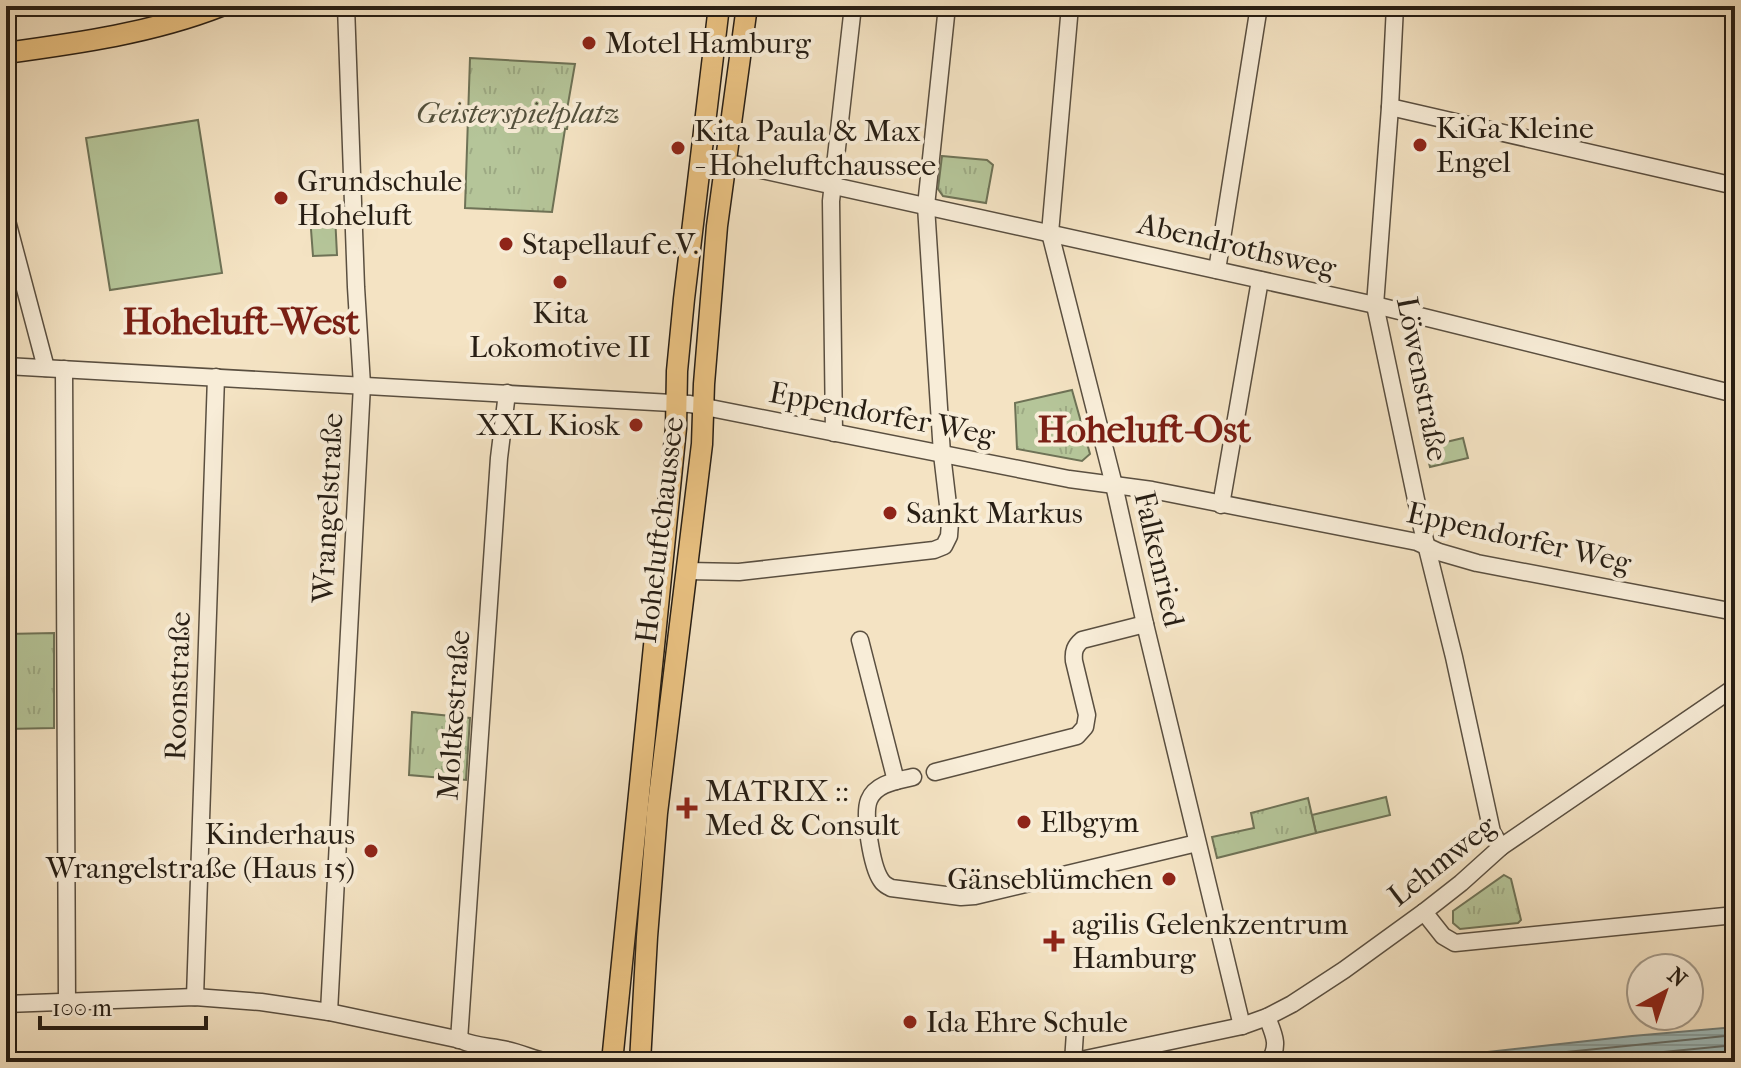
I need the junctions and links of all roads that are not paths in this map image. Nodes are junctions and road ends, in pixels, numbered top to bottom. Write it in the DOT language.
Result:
graph roads {
  1 [pos="221,6"];
  2 [pos="346,6"];
  3 [pos="719,6"];
  4 [pos="747,6"];
  5 [pos="853,6"];
  6 [pos="947,6"];
  7 [pos="1070,6"];
  8 [pos="1259,6"];
  9 [pos="1395,6"];
  10 [pos="6,53"];
  11 [pos="1390,107"];
  12 [pos="725,162"];
  13 [pos="833,186"];
  14 [pos="1735,186"];
  15 [pos="926,206"];
  16 [pos="6,217"];
  17 [pos="1050,233"];
  18 [pos="1217,270"];
  19 [pos="1260,280"];
  20 [pos="1375,305"];
  21 [pos="6,366"];
  22 [pos="46,368"];
  23 [pos="64,369"];
  24 [pos="216,377"];
  25 [pos="362,385"];
  26 [pos="507,393"];
  27 [pos="1735,394"];
  28 [pos="677,402"];
  29 [pos="704,406"];
  30 [pos="834,433"];
  31 [pos="942,454"];
  32 [pos="1114,485"];
  33 [pos="1221,505"];
  34 [pos="1428,546"];
  35 [pos="687,571"];
  36 [pos="1735,612"];
  37 [pos="1145,624"];
  38 [pos="860,640"];
  39 [pos="1735,687"];
  40 [pos="935,772"];
  41 [pos="1197,843"];
  42 [pos="1501,847"];
  43 [pos="1424,912"];
  44 [pos="1735,915"];
  45 [pos="195,997"];
  46 [pos="67,1002"];
  47 [pos="6,1004"];
  48 [pos="329,1012"];
  49 [pos="1267,1017"];
  50 [pos="1242,1026"];
  51 [pos="1075,1032"];
  52 [pos="460,1040"];
  53 [pos="544,1062"];
  54 [pos="612,1062"];
  55 [pos="640,1062"];
  56 [pos="1072,1062"];
  57 [pos="1269,1062"];
  1 -- 10 [label="main road"];
  2 -- 25 [label="street, Wrangelstraße"];
  3 -- 28 [label="main road, Hoheluftchaussee"];
  4 -- 12 [label="main road, Hoheluftchaussee"];
  5 -- 13 [label="street"];
  6 -- 15 [label="street"];
  7 -- 17 [label="street, Falkenried"];
  8 -- 18 [label="street"];
  9 -- 11 [label="street, Löwenstraße"];
  11 -- 14 [label="street"];
  11 -- 20 [label="street, Löwenstraße"];
  12 -- 13 [label="street, Abendrothsweg"];
  12 -- 29 [label="main road, Hoheluftchaussee"];
  13 -- 15 [label="street, Abendrothsweg"];
  13 -- 30 [label="street"];
  15 -- 17 [label="street, Abendrothsweg"];
  15 -- 31 [label="street"];
  16 -- 22 [label="street"];
  17 -- 18 [label="street, Abendrothsweg"];
  17 -- 32 [label="street, Falkenried"];
  18 -- 19 [label="street, Abendrothsweg"];
  19 -- 20 [label="street, Abendrothsweg"];
  19 -- 33 [label="street"];
  20 -- 27 [label="street, Abendrothsweg"];
  20 -- 34 [label="street, Löwenstraße"];
  21 -- 22 [label="street, Eppendorfer Weg"];
  22 -- 23 [label="street, Eppendorfer Weg"];
  23 -- 24 [label="street, Eppendorfer Weg"];
  23 -- 46 [label="street"];
  24 -- 25 [label="street, Eppendorfer Weg"];
  24 -- 45 [label="street, Roonstraße"];
  25 -- 26 [label="street, Eppendorfer Weg"];
  25 -- 48 [label="street, Wrangelstraße"];
  26 -- 28 [label="street, Eppendorfer Weg"];
  26 -- 52 [label="street, Moltkestraße"];
  28 -- 29 [label="street, Eppendorfer Weg"];
  28 -- 54 [label="main road, Hoheluftchaussee"];
  29 -- 30 [label="street, Eppendorfer Weg"];
  29 -- 35 [label="main road, Hoheluftchaussee"];
  30 -- 31 [label="street, Eppendorfer Weg"];
  31 -- 32 [label="street, Eppendorfer Weg"];
  31 -- 35 [label="street"];
  32 -- 33 [label="street, Eppendorfer Weg"];
  32 -- 37 [label="street, Falkenried"];
  33 -- 34 [label="street, Eppendorfer Weg"];
  34 -- 36 [label="street, Eppendorfer Weg"];
  34 -- 42 [label="street, Löwenstraße"];
  35 -- 55 [label="main road, Hoheluftchaussee"];
  37 -- 40 [label="street"];
  37 -- 41 [label="street, Falkenried"];
  38 -- 41 [label="street"];
  39 -- 42 [label="street, Lehmweg"];
  41 -- 50 [label="street, Falkenried"];
  42 -- 43 [label="street, Lehmweg"];
  43 -- 44 [label="street"];
  43 -- 49 [label="street, Lehmweg"];
  45 -- 46 [label="street"];
  45 -- 48 [label="street"];
  46 -- 47 [label="street"];
  48 -- 52 [label="street"];
  49 -- 50 [label="street, Lehmweg"];
  49 -- 57 [label="street"];
  50 -- 56 [label="street, Lehmweg"];
  51 -- 56 [label="street, Lehmweg"];
  52 -- 53 [label="street"];
}
